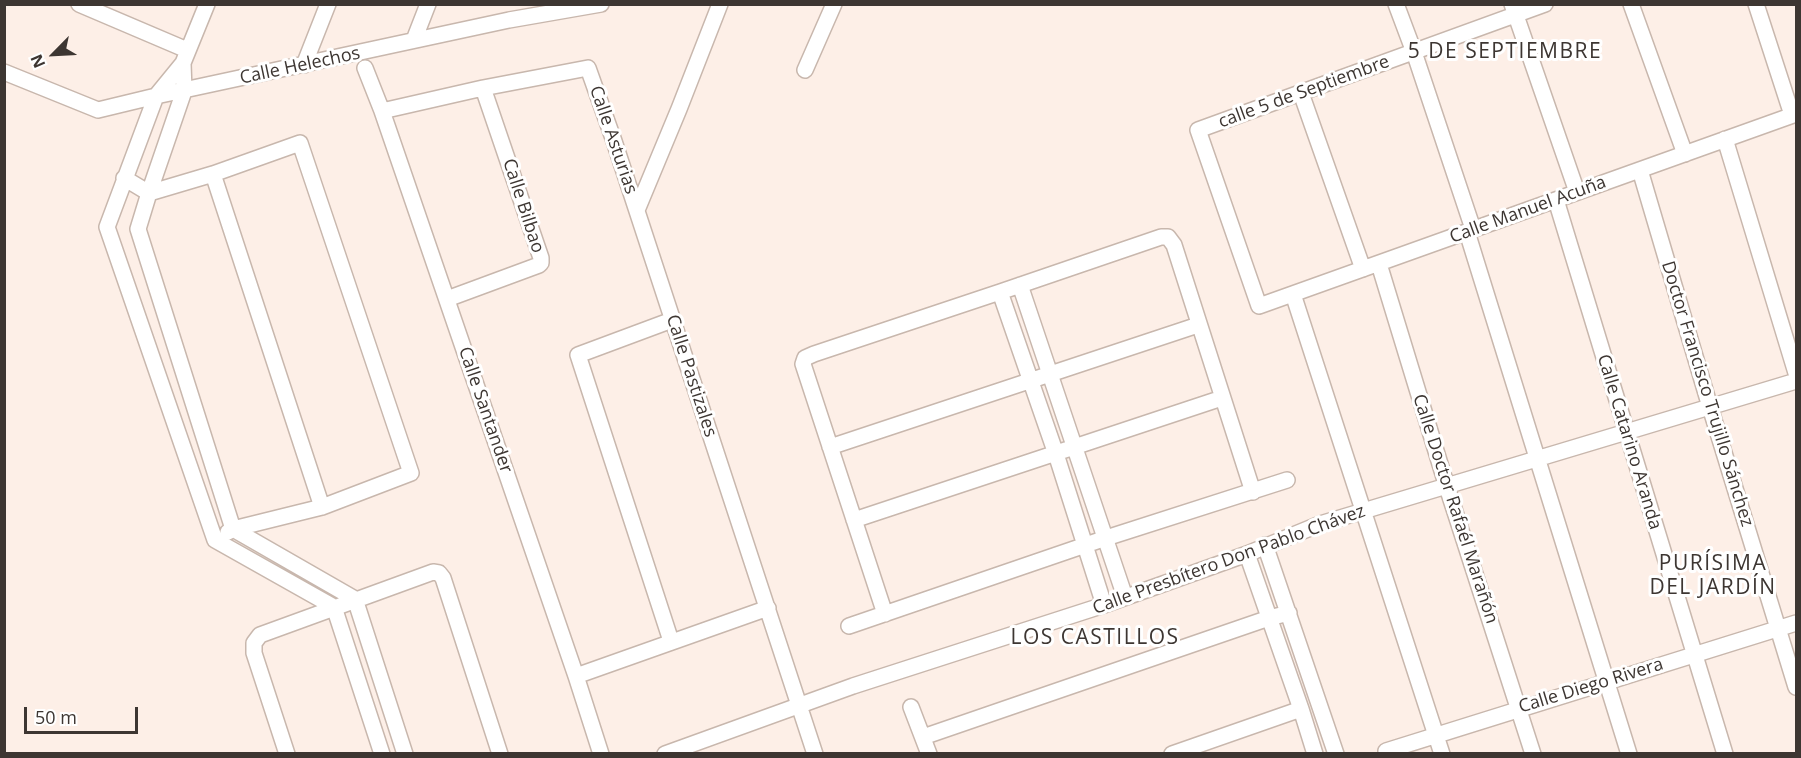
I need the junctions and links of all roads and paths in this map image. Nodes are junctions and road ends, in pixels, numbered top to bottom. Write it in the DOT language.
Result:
graph roads {
  1 [pos="79,4"];
  2 [pos="207,4"];
  3 [pos="328,4"];
  4 [pos="428,4"];
  5 [pos="516,4"];
  6 [pos="601,4"];
  7 [pos="720,4"];
  8 [pos="834,4"];
  9 [pos="1396,4"];
  10 [pos="1545,4"];
  11 [pos="1631,4"];
  12 [pos="1756,4"];
  13 [pos="1514,10"];
  14 [pos="509,20"];
  15 [pos="414,40"];
  16 [pos="1414,52"];
  17 [pos="185,56"];
  18 [pos="304,65"];
  19 [pos="365,68"];
  20 [pos="805,70"];
  21 [pos="4,72"];
  22 [pos="483,88"];
  23 [pos="184,91"];
  24 [pos="1301,93"];
  25 [pos="156,96"];
  26 [pos="382,111"];
  27 [pos="1795,114"];
  28 [pos="1725,139"];
  29 [pos="1685,154"];
  30 [pos="1640,170"];
  31 [pos="213,174"];
  32 [pos="124,178"];
  33 [pos="1577,192"];
  34 [pos="149,193"];
  35 [pos="1556,200"];
  36 [pos="637,210"];
  37 [pos="1470,231"];
  38 [pos="1379,264"];
  39 [pos="1363,269"];
  40 [pos="1020,285"];
  41 [pos="1000,292"];
  42 [pos="1293,294"];
  43 [pos="447,299"];
  44 [pos="1259,306"];
  45 [pos="672,320"];
  46 [pos="1198,325"];
  47 [pos="1797,373"];
  48 [pos="1051,374"];
  49 [pos="1031,380"];
  50 [pos="1797,381"];
  51 [pos="1222,398"];
  52 [pos="1710,407"];
  53 [pos="1626,432"];
  54 [pos="830,447"];
  55 [pos="1076,447"];
  56 [pos="1056,454"];
  57 [pos="1538,459"];
  58 [pos="1287,480"];
  59 [pos="1447,487"];
  60 [pos="1253,492"];
  61 [pos="322,507"];
  62 [pos="1364,511"];
  63 [pos="854,520"];
  64 [pos="233,529"];
  65 [pos="1106,538"];
  66 [pos="215,540"];
  67 [pos="1086,545"];
  68 [pos="1265,545"];
  69 [pos="1247,554"];
  70 [pos="1125,597"];
  71 [pos="355,599"];
  72 [pos="1104,605"];
  73 [pos="334,607"];
  74 [pos="768,608"];
  75 [pos="1289,613"];
  76 [pos="885,614"];
  77 [pos="1269,618"];
  78 [pos="1797,623"];
  79 [pos="849,626"];
  80 [pos="1778,629"];
  81 [pos="671,641"];
  82 [pos="1694,655"];
  83 [pos="576,676"];
  84 [pos="1607,682"];
  85 [pos="1797,687"];
  86 [pos="799,705"];
  87 [pos="911,707"];
  88 [pos="1518,708"];
  89 [pos="1301,709"];
  90 [pos="1436,735"];
  91 [pos="924,737"];
  92 [pos="1386,751"];
  93 [pos="287,753"];
  94 [pos="382,753"];
  95 [pos="405,753"];
  96 [pos="500,753"];
  97 [pos="600,753"];
  98 [pos="665,753"];
  99 [pos="815,753"];
  100 [pos="929,753"];
  101 [pos="1172,753"];
  102 [pos="1314,753"];
  103 [pos="1336,753"];
  104 [pos="1442,753"];
  105 [pos="1533,753"];
  106 [pos="1629,753"];
  107 [pos="1725,753"];
  1 -- 17 [label="street"];
  2 -- 17 [label="street"];
  3 -- 18 [label="street"];
  4 -- 15 [label="street"];
  5 -- 14 [label="street"];
  6 -- 14 [label="street, Calle Helechos"];
  7 -- 36 [label="street"];
  8 -- 20 [label="street"];
  9 -- 16 [label="street"];
  10 -- 13 [label="street, calle 5 de Septiembre"];
  11 -- 29 [label="street"];
  12 -- 27 [label="street"];
  13 -- 16 [label="street, calle 5 de Septiembre"];
  13 -- 33 [label="street"];
  14 -- 15 [label="street, Calle Helechos"];
  15 -- 18 [label="street, Calle Helechos"];
  16 -- 24 [label="street, calle 5 de Septiembre"];
  16 -- 37 [label="street"];
  17 -- 23 [label="street"];
  17 -- 25 [label="street"];
  18 -- 23 [label="street, Calle Helechos"];
  19 -- 26 [label="street, Calle Santander"];
  21 -- 25 [label="street, Calle Helechos"];
  22 -- 26 [label="street"];
  22 -- 36 [label="street, Calle Asturias"];
  22 -- 43 [label="street, Calle Bilbao"];
  23 -- 25 [label="street, Calle Helechos"];
  23 -- 34 [label="street"];
  24 -- 39 [label="street"];
  24 -- 44 [label="street, calle 5 de Septiembre"];
  25 -- 32 [label="street"];
  26 -- 43 [label="street, Calle Santander"];
  27 -- 28 [label="street, Calle Manuel Acuña"];
  28 -- 29 [label="street, Calle Manuel Acuña"];
  28 -- 47 [label="street"];
  29 -- 30 [label="street, Calle Manuel Acuña"];
  30 -- 33 [label="street, Calle Manuel Acuña"];
  30 -- 52 [label="street, Doctor Francisco Trujillo Sánchez"];
  31 -- 34 [label="street"];
  31 -- 61 [label="street"];
  31 -- 61 [label="street"];
  32 -- 34 [label="street"];
  32 -- 66 [label="street"];
  33 -- 35 [label="street, Calle Manuel Acuña"];
  34 -- 64 [label="street"];
  35 -- 37 [label="street, Calle Manuel Acuña"];
  35 -- 53 [label="street, Calle Catarino Aranda"];
  36 -- 45 [label="street, Calle Pastizales"];
  37 -- 38 [label="street, Calle Manuel Acuña"];
  37 -- 57 [label="street"];
  38 -- 39 [label="street, Calle Manuel Acuña"];
  38 -- 59 [label="street, Calle Doctor Rafaél Marañón"];
  39 -- 42 [label="street, Calle Manuel Acuña"];
  40 -- 41 [label="street"];
  40 -- 46 [label="street"];
  40 -- 48 [label="street"];
  41 -- 49 [label="street"];
  41 -- 54 [label="street"];
  42 -- 44 [label="street, Calle Manuel Acuña"];
  42 -- 62 [label="street"];
  43 -- 83 [label="street, Calle Santander"];
  45 -- 74 [label="street, Calle Pastizales"];
  45 -- 81 [label="street"];
  46 -- 48 [label="street"];
  46 -- 51 [label="street"];
  48 -- 49 [label="street"];
  48 -- 55 [label="street"];
  49 -- 54 [label="street"];
  49 -- 56 [label="street"];
  50 -- 52 [label="street, Calle Presbítero Don Pablo Chávez"];
  51 -- 55 [label="street"];
  51 -- 60 [label="street"];
  52 -- 53 [label="street, Calle Presbítero Don Pablo Chávez"];
  52 -- 80 [label="street, Doctor Francisco Trujillo Sánchez"];
  53 -- 57 [label="street, Calle Presbítero Don Pablo Chávez"];
  53 -- 82 [label="street, Calle Catarino Aranda"];
  54 -- 63 [label="street"];
  55 -- 56 [label="street"];
  55 -- 65 [label="street"];
  56 -- 63 [label="street"];
  56 -- 67 [label="street"];
  57 -- 59 [label="street, Calle Presbítero Don Pablo Chávez"];
  57 -- 84 [label="street"];
  58 -- 60 [label="street"];
  59 -- 62 [label="street, Calle Presbítero Don Pablo Chávez"];
  59 -- 88 [label="street, Calle Doctor Rafaél Marañón"];
  60 -- 65 [label="street"];
  61 -- 64 [label="street"];
  62 -- 68 [label="street, Calle Presbítero Don Pablo Chávez"];
  62 -- 90 [label="street"];
  63 -- 76 [label="street"];
  64 -- 66 [label="street"];
  64 -- 71 [label="street"];
  65 -- 67 [label="street"];
  65 -- 70 [label="street"];
  66 -- 73 [label="street"];
  67 -- 72 [label="street"];
  67 -- 76 [label="street"];
  68 -- 69 [label="street, Calle Presbítero Don Pablo Chávez"];
  68 -- 75 [label="street"];
  69 -- 70 [label="street, Calle Presbítero Don Pablo Chávez"];
  69 -- 77 [label="street"];
  70 -- 72 [label="street, Calle Presbítero Don Pablo Chávez"];
  71 -- 73 [label="street"];
  71 -- 95 [label="street"];
  71 -- 96 [label="street"];
  72 -- 86 [label="street, Calle Presbítero Don Pablo Chávez"];
  73 -- 93 [label="street"];
  73 -- 94 [label="street"];
  74 -- 81 [label="street"];
  74 -- 86 [label="street, Calle Pastizales"];
  75 -- 77 [label="street"];
  75 -- 103 [label="street"];
  76 -- 79 [label="street"];
  77 -- 89 [label="street"];
  77 -- 91 [label="street"];
  78 -- 80 [label="street, Calle Diego Rivera"];
  80 -- 82 [label="street, Calle Diego Rivera"];
  80 -- 85 [label="street, Doctor Francisco Trujillo Sánchez"];
  81 -- 83 [label="street"];
  82 -- 84 [label="street, Calle Diego Rivera"];
  82 -- 107 [label="street, Calle Catarino Aranda"];
  83 -- 97 [label="street, Calle Santander"];
  84 -- 88 [label="street, Calle Diego Rivera"];
  84 -- 106 [label="street"];
  86 -- 98 [label="street, Calle Presbítero Don Pablo Chávez"];
  86 -- 99 [label="street, Calle Pastizales"];
  87 -- 91 [label="street"];
  88 -- 90 [label="street, Calle Diego Rivera"];
  88 -- 105 [label="street, Calle Doctor Rafaél Marañón"];
  89 -- 101 [label="street"];
  89 -- 102 [label="street"];
  90 -- 92 [label="street, Calle Diego Rivera"];
  90 -- 104 [label="street"];
  91 -- 100 [label="street"];
}
